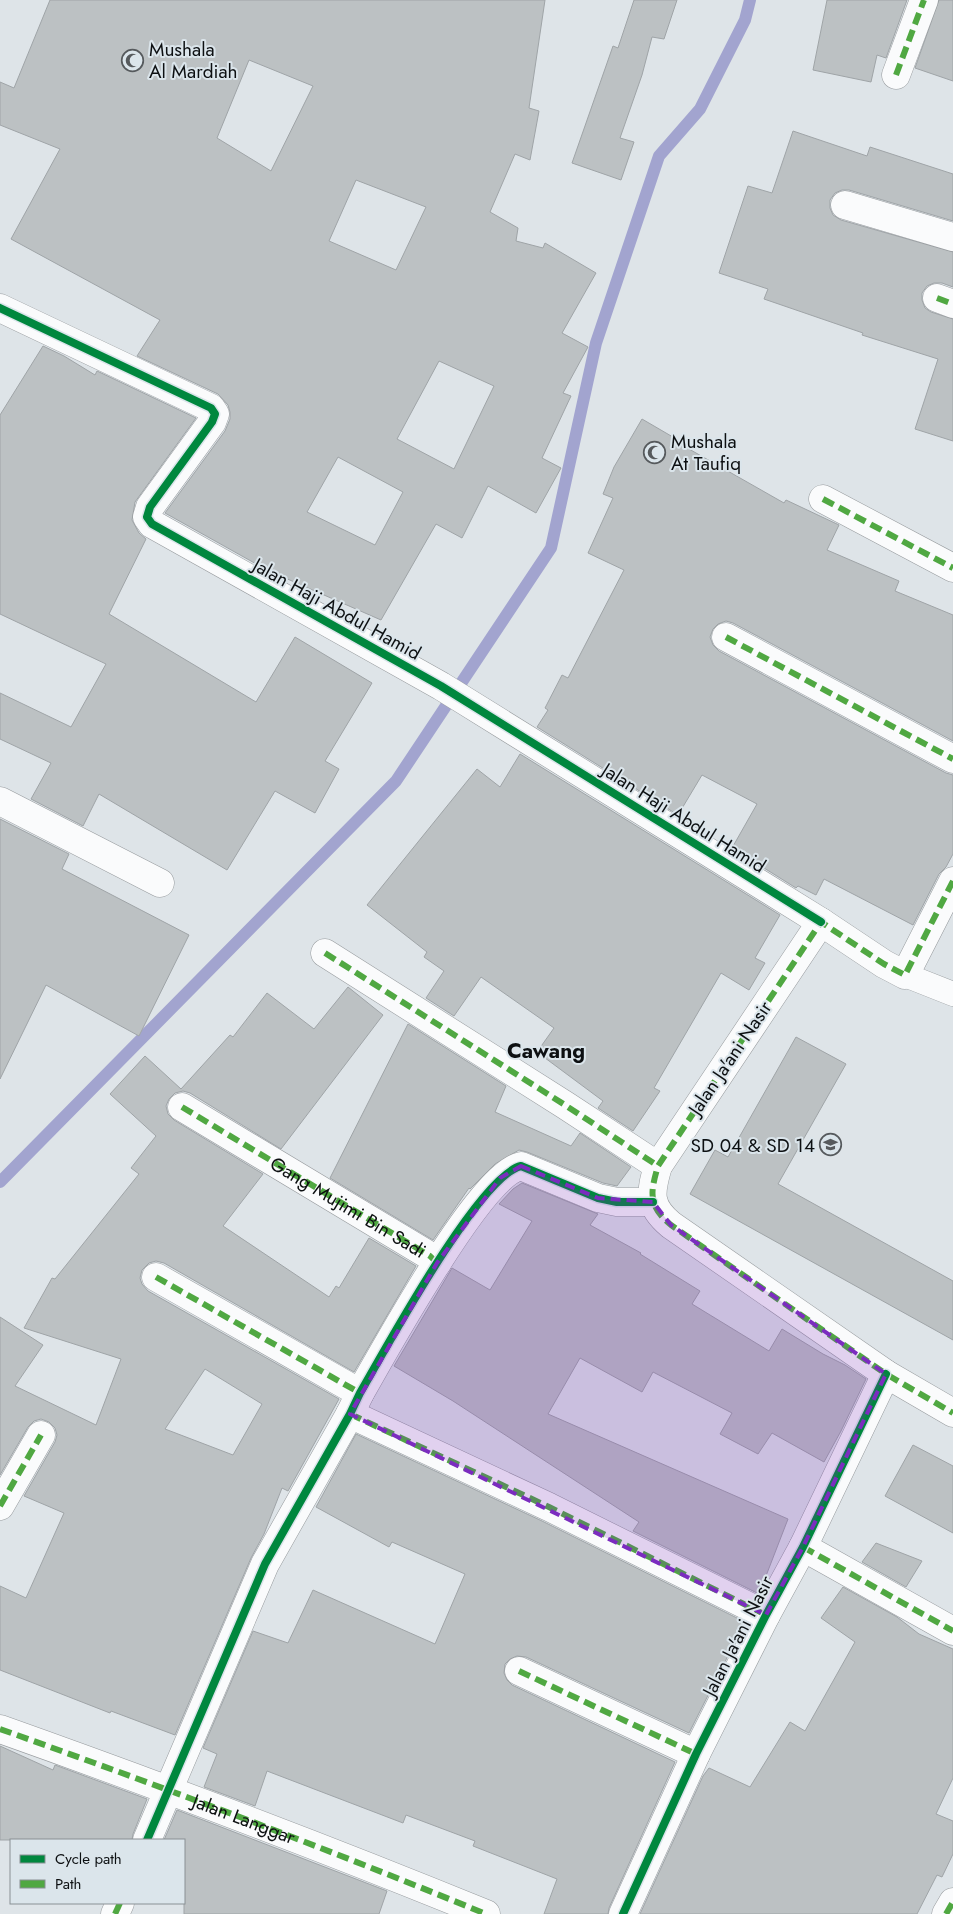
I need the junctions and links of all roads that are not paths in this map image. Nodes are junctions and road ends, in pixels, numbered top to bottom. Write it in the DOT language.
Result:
graph roads {
  1 [pos="924,0"];
  2 [pos="896,75"];
  3 [pos="845,205"];
  4 [pos="953,237"];
  5 [pos="0,308"];
  6 [pos="823,499"];
  7 [pos="953,568"];
  8 [pos="726,637"];
  9 [pos="953,759"];
  10 [pos="0,801"];
  11 [pos="953,881"];
  12 [pos="160,883"];
  13 [pos="821,922"];
  14 [pos="325,953"];
  15 [pos="905,975"];
  16 [pos="953,994"];
  17 [pos="182,1107"];
  18 [pos="658,1166"];
  19 [pos="653,1202"];
  20 [pos="437,1263"];
  21 [pos="156,1277"];
  22 [pos="886,1374"];
  23 [pos="355,1404"];
  24 [pos="953,1413"];
  25 [pos="41,1435"];
  26 [pos="0,1506"];
  27 [pos="803,1547"];
  28 [pos="766,1615"];
  29 [pos="953,1631"];
  30 [pos="519,1670"];
  31 [pos="0,1729"];
  32 [pos="696,1754"];
  33 [pos="168,1789"];
  34 [pos="147,1839"];
  35 [pos="953,1902"];
  36 [pos="486,1914"];
  37 [pos="622,1914"];
  38 [pos="946,1914"];
  1 -- 2 [label="street"];
  3 -- 4 [label="street"];
  5 -- 13 [label="street, Jalan Haji Abdul Hamid"];
  6 -- 7 [label="street"];
  8 -- 9 [label="street"];
  10 -- 12 [label="street"];
  11 -- 15 [label="street"];
  13 -- 15 [label="street"];
  13 -- 18 [label="street, Jalan Ja'ani Nasir"];
  14 -- 18 [label="street"];
  15 -- 16 [label="lane"];
  17 -- 20 [label="street, Gang Mujimi Bin Sadi"];
  18 -- 19 [label="street, Jalan Ja'ani Nasir"];
  19 -- 20 [label="street, Gang Mujimi Bin Sadi"];
  19 -- 22 [label="street"];
  20 -- 23 [label="street"];
  21 -- 23 [label="street"];
  22 -- 24 [label="street"];
  22 -- 27 [label="street, Jalan Ja'ani Nasir"];
  23 -- 28 [label="street"];
  23 -- 33 [label="street"];
  25 -- 26 [label="street"];
  27 -- 28 [label="street, Jalan Ja'ani Nasir"];
  27 -- 29 [label="street"];
  28 -- 32 [label="street, Jalan Ja'ani Nasir"];
  30 -- 32 [label="street"];
  31 -- 33 [label="street, Jalan Langgar"];
  32 -- 37 [label="street, Jalan Ja'ani Nasir"];
  33 -- 34 [label="street"];
  33 -- 36 [label="street, Jalan Langgar"];
  35 -- 38 [label="street"];
}
